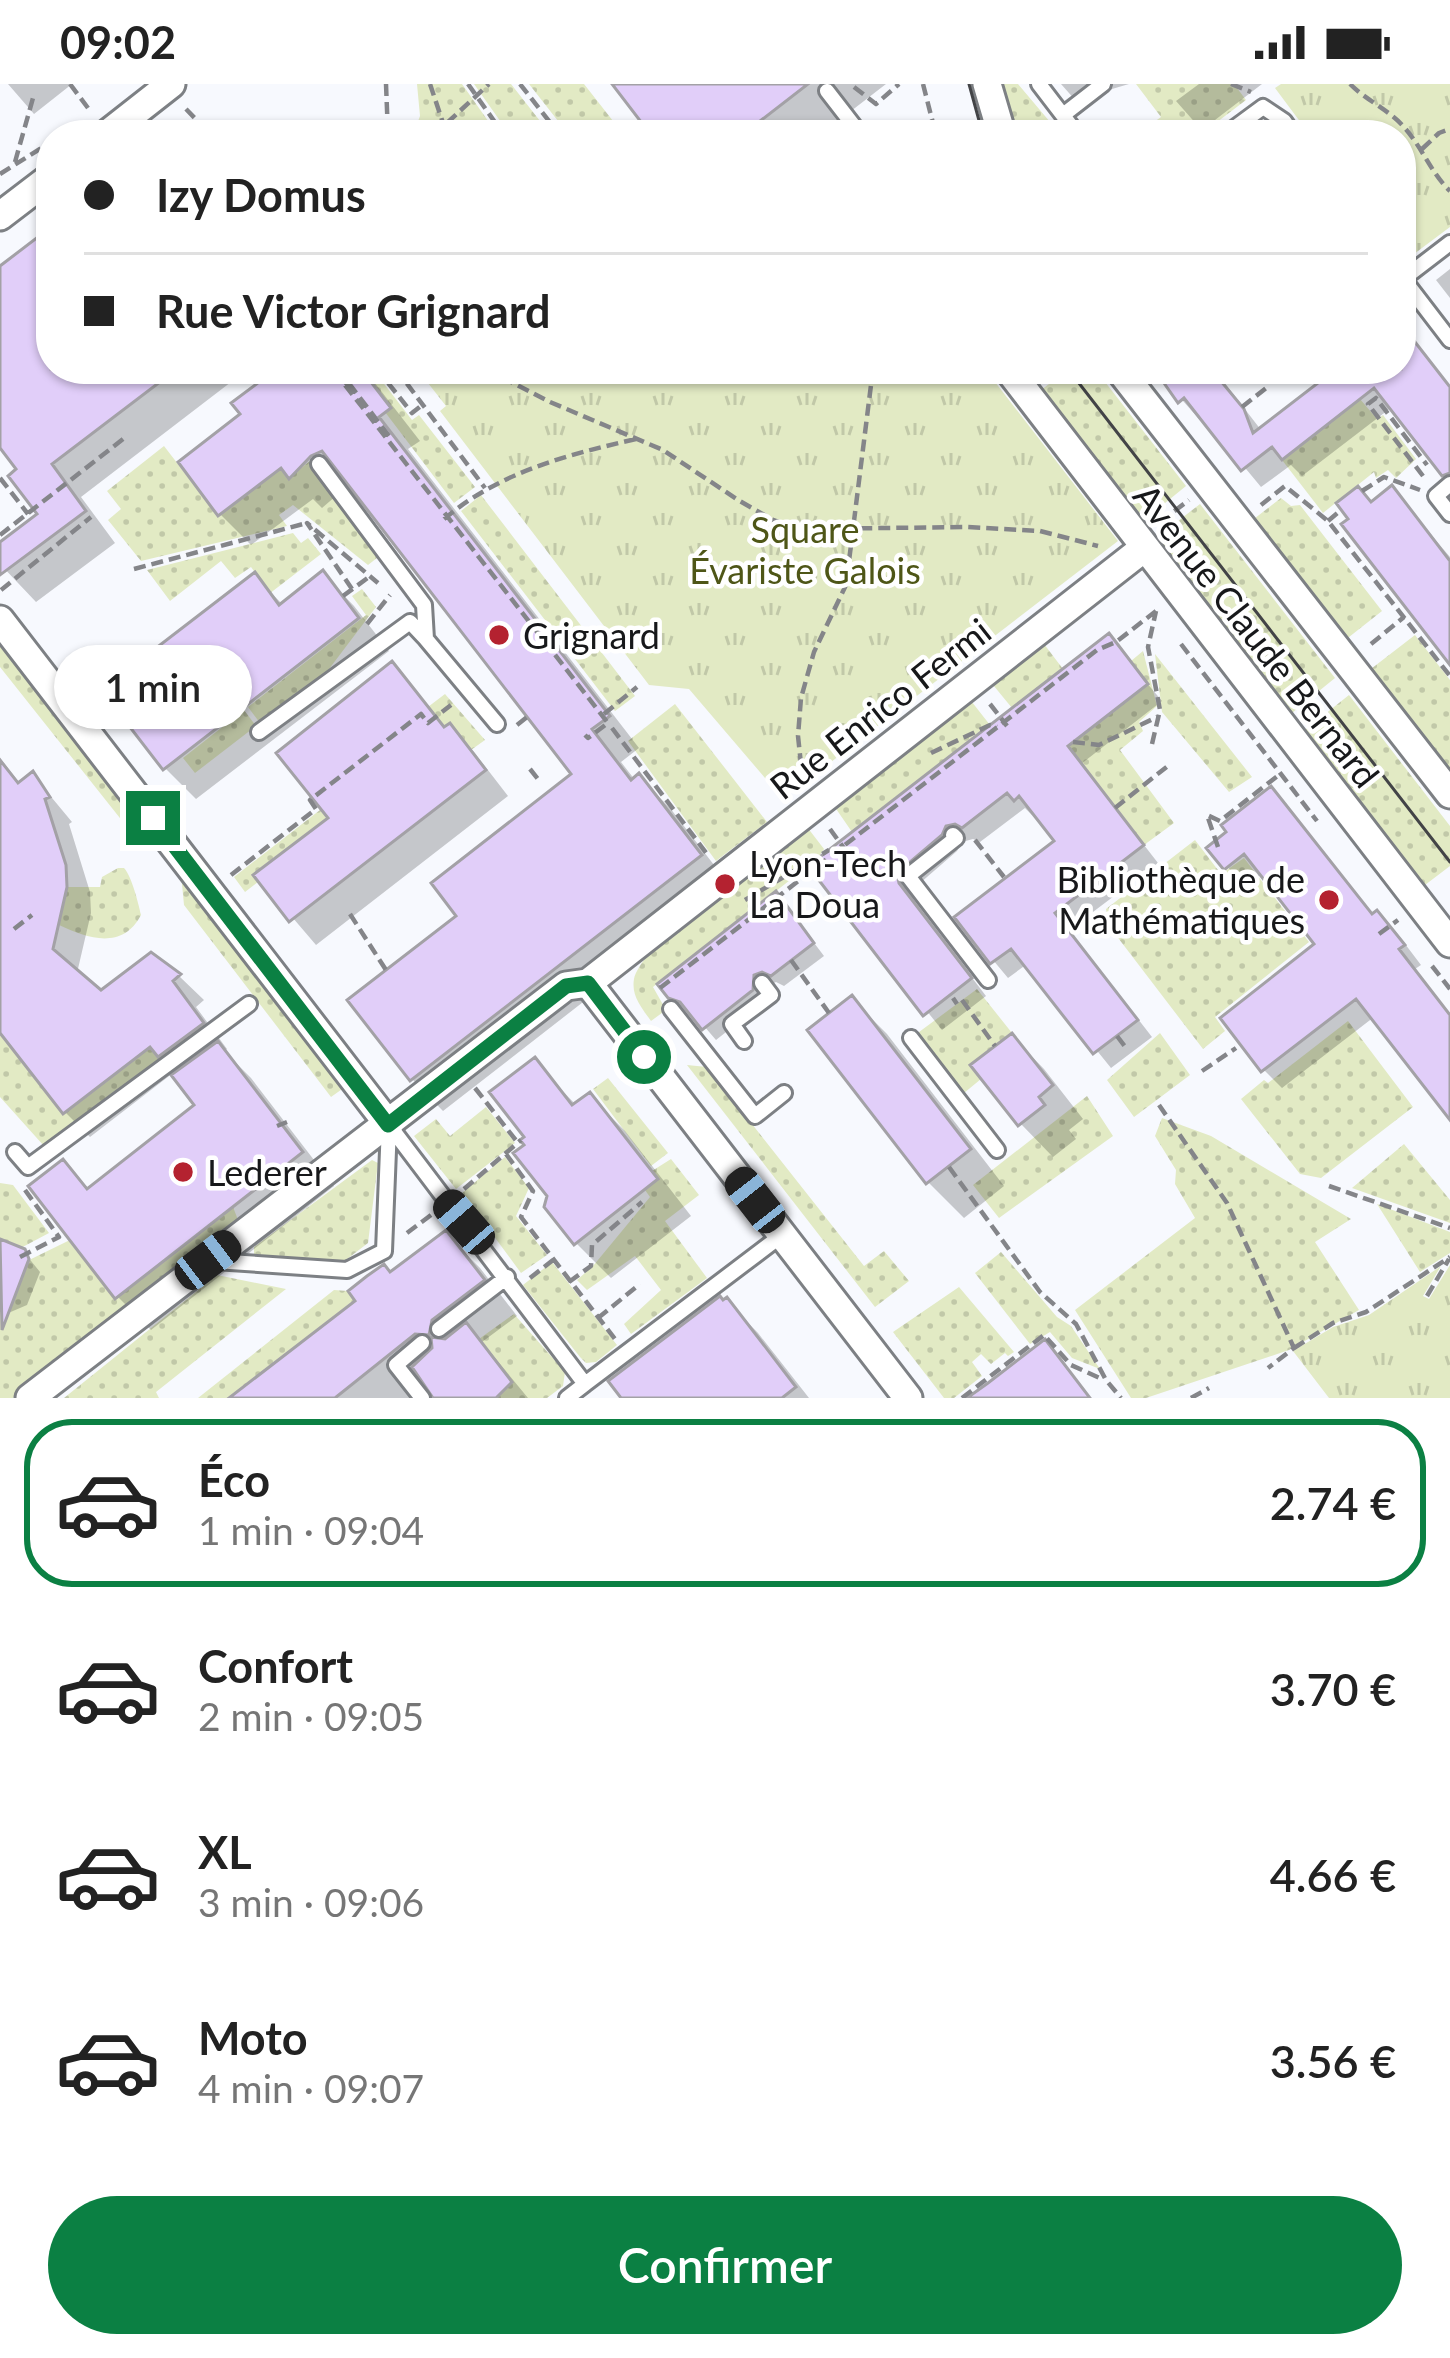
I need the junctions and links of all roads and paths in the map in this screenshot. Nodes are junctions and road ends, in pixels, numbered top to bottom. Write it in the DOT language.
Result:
graph roads {
  1 [pos="70,84"];
  2 [pos="171,84"];
  3 [pos="386,84"];
  4 [pos="430,84"];
  5 [pos="468,84"];
  6 [pos="489,84"];
  7 [pos="520,84"];
  8 [pos="849,84"];
  9 [pos="899,84"];
  10 [pos="923,84"];
  11 [pos="987,84"];
  12 [pos="1039,84"];
  13 [pos="1103,84"];
  14 [pos="1350,84"];
  15 [pos="879,88"];
  16 [pos="827,92"];
  17 [pos="885,95"];
  18 [pos="476,96"];
  19 [pos="33,98"];
  20 [pos="1063,116"];
  21 [pos="193,117"];
  22 [pos="91,120"];
  23 [pos="105,120"];
  24 [pos="196,120"];
  25 [pos="387,120"];
  26 [pos="442,120"];
  27 [pos="450,120"];
  28 [pos="493,120"];
  29 [pos="548,120"];
  30 [pos="849,120"];
  31 [pos="932,120"];
  32 [pos="997,120"];
  33 [pos="1066,120"];
  34 [pos="1245,120"];
  35 [pos="1281,120"];
  36 [pos="1397,120"];
  37 [pos="1450,128"];
  38 [pos="1416,141"];
  39 [pos="1423,149"];
  40 [pos="36,150"];
  41 [pos="15,162"];
  42 [pos="0,174"];
  43 [pos="36,187"];
  44 [pos="1450,191"];
  45 [pos="2,211"];
  46 [pos="1450,243"];
  47 [pos="1416,267"];
  48 [pos="1416,295"];
  49 [pos="1450,340"];
  50 [pos="345,384"];
  51 [pos="349,384"];
  52 [pos="387,384"];
  53 [pos="407,384"];
  54 [pos="515,384"];
  55 [pos="871,384"];
  56 [pos="1019,384"];
  57 [pos="1131,384"];
  58 [pos="1270,385"];
  59 [pos="422,405"];
  60 [pos="1242,407"];
  61 [pos="127,436"];
  62 [pos="639,439"];
  63 [pos="319,464"];
  64 [pos="1427,464"];
  65 [pos="0,478"];
  66 [pos="1208,485"];
  67 [pos="484,488"];
  68 [pos="1362,491"];
  69 [pos="1441,492"];
  70 [pos="1341,509"];
  71 [pos="28,514"];
  72 [pos="1450,514"];
  73 [pos="91,518"];
  74 [pos="446,518"];
  75 [pos="1328,521"];
  76 [pos="1238,523"];
  77 [pos="307,524"];
  78 [pos="855,531"];
  79 [pos="0,536"];
  80 [pos="1138,548"];
  81 [pos="134,569"];
  82 [pos="362,582"];
  83 [pos="352,589"];
  84 [pos="1,590"];
  85 [pos="343,596"];
  86 [pos="1156,611"];
  87 [pos="1404,617"];
  88 [pos="0,620"];
  89 [pos="358,636"];
  90 [pos="426,639"];
  91 [pos="1347,662"];
  92 [pos="1450,676"];
  93 [pos="637,687"];
  94 [pos="469,691"];
  95 [pos="996,712"];
  96 [pos="1159,716"];
  97 [pos="497,724"];
  98 [pos="999,725"];
  99 [pos="611,728"];
  100 [pos="259,732"];
  101 [pos="586,734"];
  102 [pos="1073,742"];
  103 [pos="1152,744"];
  104 [pos="1168,765"];
  105 [pos="530,769"];
  106 [pos="542,783"];
  107 [pos="1450,794"];
  108 [pos="812,806"];
  109 [pos="1115,808"];
  110 [pos="960,830"];
  111 [pos="1218,847"];
  112 [pos="845,849"];
  113 [pos="711,858"];
  114 [pos="1120,869"];
  115 [pos="1125,877"];
  116 [pos="1003,878"];
  117 [pos="225,879"];
  118 [pos="350,914"];
  119 [pos="32,916"];
  120 [pos="1396,921"];
  121 [pos="14,929"];
  122 [pos="1379,934"];
  123 [pos="1450,944"];
  124 [pos="791,960"];
  125 [pos="386,970"];
  126 [pos="988,980"];
  127 [pos="762,982"];
  128 [pos="588,983"];
  129 [pos="660,988"];
  130 [pos="957,1001"];
  131 [pos="249,1004"];
  132 [pos="671,1009"];
  133 [pos="829,1013"];
  134 [pos="1118,1036"];
  135 [pos="911,1038"];
  136 [pos="744,1040"];
  137 [pos="994,1046"];
  138 [pos="1127,1048"];
  139 [pos="1235,1048"];
  140 [pos="460,1070"];
  141 [pos="1202,1071"];
  142 [pos="784,1093"];
  143 [pos="1159,1105"];
  144 [pos="501,1107"];
  145 [pos="494,1112"];
  146 [pos="287,1122"];
  147 [pos="388,1125"];
  148 [pos="278,1126"];
  149 [pos="518,1143"];
  150 [pos="997,1150"];
  151 [pos="14,1152"];
  152 [pos="506,1154"];
  153 [pos="949,1167"];
  154 [pos="28,1168"];
  155 [pos="1329,1186"];
  156 [pos="642,1202"];
  157 [pos="604,1221"];
  158 [pos="612,1228"];
  159 [pos="1450,1228"];
  160 [pos="783,1235"];
  161 [pos="20,1257"];
  162 [pos="1450,1257"];
  163 [pos="208,1260"];
  164 [pos="553,1260"];
  165 [pos="569,1282"];
  166 [pos="511,1283"];
  167 [pos="640,1284"];
  168 [pos="1427,1296"];
  169 [pos="598,1318"];
  170 [pos="439,1329"];
  171 [pos="422,1343"];
  172 [pos="1294,1348"];
  173 [pos="626,1352"];
  174 [pos="1268,1368"];
  175 [pos="1106,1380"];
  176 [pos="585,1384"];
  177 [pos="1209,1388"];
  178 [pos="30,1398"];
  179 [pos="422,1398"];
  180 [pos="567,1398"];
  181 [pos="908,1398"];
  182 [pos="962,1398"];
  183 [pos="1121,1398"];
  184 [pos="1191,1398"];
  1 -- 22 [label="path"];
  2 -- 23 [label="street"];
  3 -- 25 [label="path"];
  4 -- 26 [label="path"];
  5 -- 18 [label="path"];
  6 -- 18 [label="path"];
  7 -- 29 [label="path"];
  8 -- 17 [label="path"];
  9 -- 17 [label="path"];
  10 -- 31 [label="path"];
  11 -- 32 [label="street"];
  12 -- 20 [label="lane"];
  13 -- 20 [label="lane"];
  14 -- 36 [label="path"];
  15 -- 17 [label="path"];
  16 -- 30 [label="lane"];
  18 -- 27 [label="path"];
  18 -- 28 [label="path"];
  19 -- 41 [label="path"];
  20 -- 33 [label="lane"];
  21 -- 24 [label="path"];
  34 -- 35 [label="lane"];
  37 -- 39 [label="path"];
  38 -- 39 [label="path"];
  39 -- 44 [label="path"];
  40 -- 41 [label="path"];
  41 -- 42 [label="path"];
  43 -- 45 [label="street"];
  46 -- 47 [label="lane"];
  48 -- 49 [label="lane"];
  50 -- 74 [label="path"];
  51 -- 93 [label="path"];
  52 -- 59 [label="path"];
  53 -- 59 [label="path"];
  54 -- 62 [label="path"];
  55 -- 78 [label="path"];
  56 -- 80 [label="street, Avenue Claude Bernard"];
  57 -- 66 [label="street, Avenue Claude Bernard"];
  58 -- 60 [label="path"];
  59 -- 67 [label="path"];
  61 -- 71 [label="path"];
  62 -- 67 [label="path"];
  62 -- 78 [label="path"];
  63 -- 90 [label="lane"];
  64 -- 69 [label="path"];
  65 -- 71 [label="path"];
  66 -- 76 [label="street, Avenue Claude Bernard"];
  66 -- 80 [label="path"];
  67 -- 74 [label="path"];
  68 -- 69 [label="path"];
  69 -- 72 [label="lane"];
  70 -- 75 [label="path"];
  71 -- 79 [label="path"];
  73 -- 84 [label="path"];
  74 -- 101 [label="path"];
  75 -- 76 [label="path"];
  75 -- 87 [label="path"];
  76 -- 91 [label="street, Avenue Claude Bernard"];
  77 -- 81 [label="path"];
  77 -- 83 [label="path"];
  77 -- 89 [label="path"];
  78 -- 80 [label="path"];
  78 -- 108 [label="path"];
  80 -- 108 [label="street, Rue Enrico Fermi"];
  80 -- 123 [label="street, Avenue Claude Bernard"];
  82 -- 83 [label="path"];
  83 -- 85 [label="path"];
  86 -- 96 [label="path"];
  86 -- 98 [label="path"];
  86 -- 111 [label="path"];
  87 -- 91 [label="path"];
  87 -- 92 [label="path"];
  88 -- 147 [label="street"];
  90 -- 94 [label="lane"];
  90 -- 100 [label="lane"];
  91 -- 107 [label="street, Avenue Claude Bernard"];
  94 -- 97 [label="lane"];
  94 -- 117 [label="path"];
  95 -- 98 [label="path"];
  96 -- 102 [label="path"];
  96 -- 103 [label="path"];
  98 -- 112 [label="path"];
  99 -- 113 [label="path"];
  104 -- 109 [label="path"];
  105 -- 106 [label="path"];
  108 -- 112 [label="path"];
  108 -- 128 [label="street, Rue Enrico Fermi"];
  110 -- 116 [label="path"];
  110 -- 126 [label="lane"];
  112 -- 129 [label="path"];
  114 -- 115 [label="path"];
  118 -- 125 [label="path"];
  119 -- 121 [label="path"];
  120 -- 122 [label="path"];
  124 -- 133 [label="path"];
  127 -- 136 [label="lane"];
  128 -- 140 [label="street, Rue Enrico Fermi"];
  128 -- 160 [label="street"];
  130 -- 137 [label="path"];
  131 -- 154 [label="lane"];
  132 -- 142 [label="lane"];
  134 -- 138 [label="path"];
  135 -- 150 [label="lane"];
  139 -- 141 [label="path"];
  140 -- 145 [label="path"];
  140 -- 147 [label="street, Rue Enrico Fermi"];
  143 -- 172 [label="path"];
  144 -- 145 [label="path"];
  145 -- 149 [label="path"];
  146 -- 148 [label="path"];
  147 -- 163 [label="street, Rue Enrico Fermi"];
  147 -- 163 [label="lane"];
  147 -- 166 [label="lane"];
  151 -- 154 [label="lane"];
  152 -- 164 [label="path"];
  153 -- 175 [label="path"];
  154 -- 161 [label="path"];
  155 -- 159 [label="path"];
  156 -- 158 [label="path"];
  157 -- 158 [label="path"];
  158 -- 165 [label="path"];
  160 -- 173 [label="lane"];
  160 -- 181 [label="street"];
  162 -- 168 [label="path"];
  162 -- 172 [label="path"];
  163 -- 178 [label="street, Rue Enrico Fermi"];
  164 -- 165 [label="path"];
  164 -- 166 [label="path"];
  165 -- 169 [label="path"];
  166 -- 170 [label="lane"];
  166 -- 176 [label="lane"];
  167 -- 169 [label="path"];
  169 -- 173 [label="path"];
  171 -- 179 [label="lane"];
  172 -- 174 [label="path"];
  173 -- 176 [label="lane"];
  175 -- 182 [label="path"];
  175 -- 183 [label="path"];
  176 -- 180 [label="lane"];
  177 -- 184 [label="path"];
}
